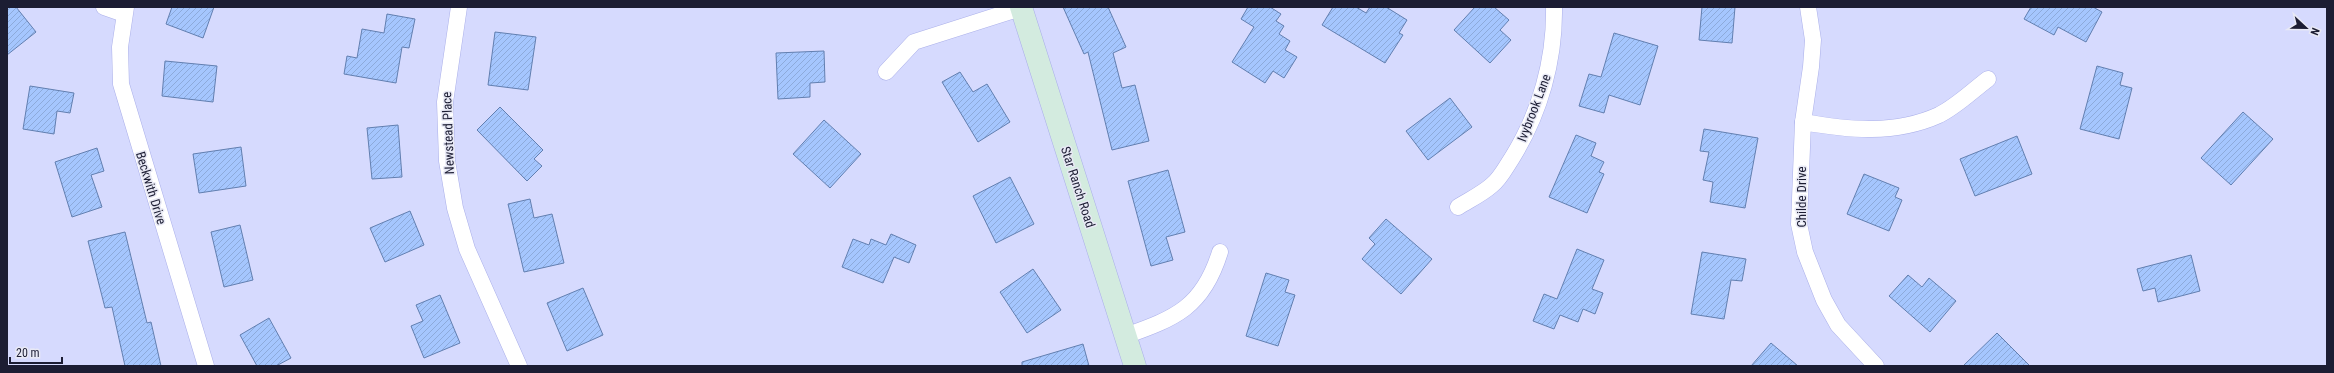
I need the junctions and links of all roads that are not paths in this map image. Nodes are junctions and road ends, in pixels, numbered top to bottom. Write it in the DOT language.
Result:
graph roads {
  1 [pos="104,7"];
  2 [pos="459,7"];
  3 [pos="1021,7"];
  4 [pos="1554,7"];
  5 [pos="1808,7"];
  6 [pos="125,10"];
  7 [pos="886,72"];
  8 [pos="1988,79"];
  9 [pos="1803,122"];
  10 [pos="1458,207"];
  11 [pos="1220,252"];
  12 [pos="1125,336"];
  13 [pos="206,366"];
  14 [pos="519,366"];
  15 [pos="1135,366"];
  16 [pos="1876,366"];
  1 -- 6 [label="street"];
  2 -- 14 [label="street, Newstead Place"];
  3 -- 7 [label="street"];
  3 -- 12 [label="street, Star Ranch Road"];
  4 -- 10 [label="street, Ivybrook Lane"];
  5 -- 9 [label="street, Childe Drive"];
  6 -- 13 [label="street, Beckwith Drive"];
  8 -- 9 [label="street"];
  9 -- 16 [label="street, Childe Drive"];
  11 -- 12 [label="street"];
  12 -- 15 [label="street, Star Ranch Road"];
}
